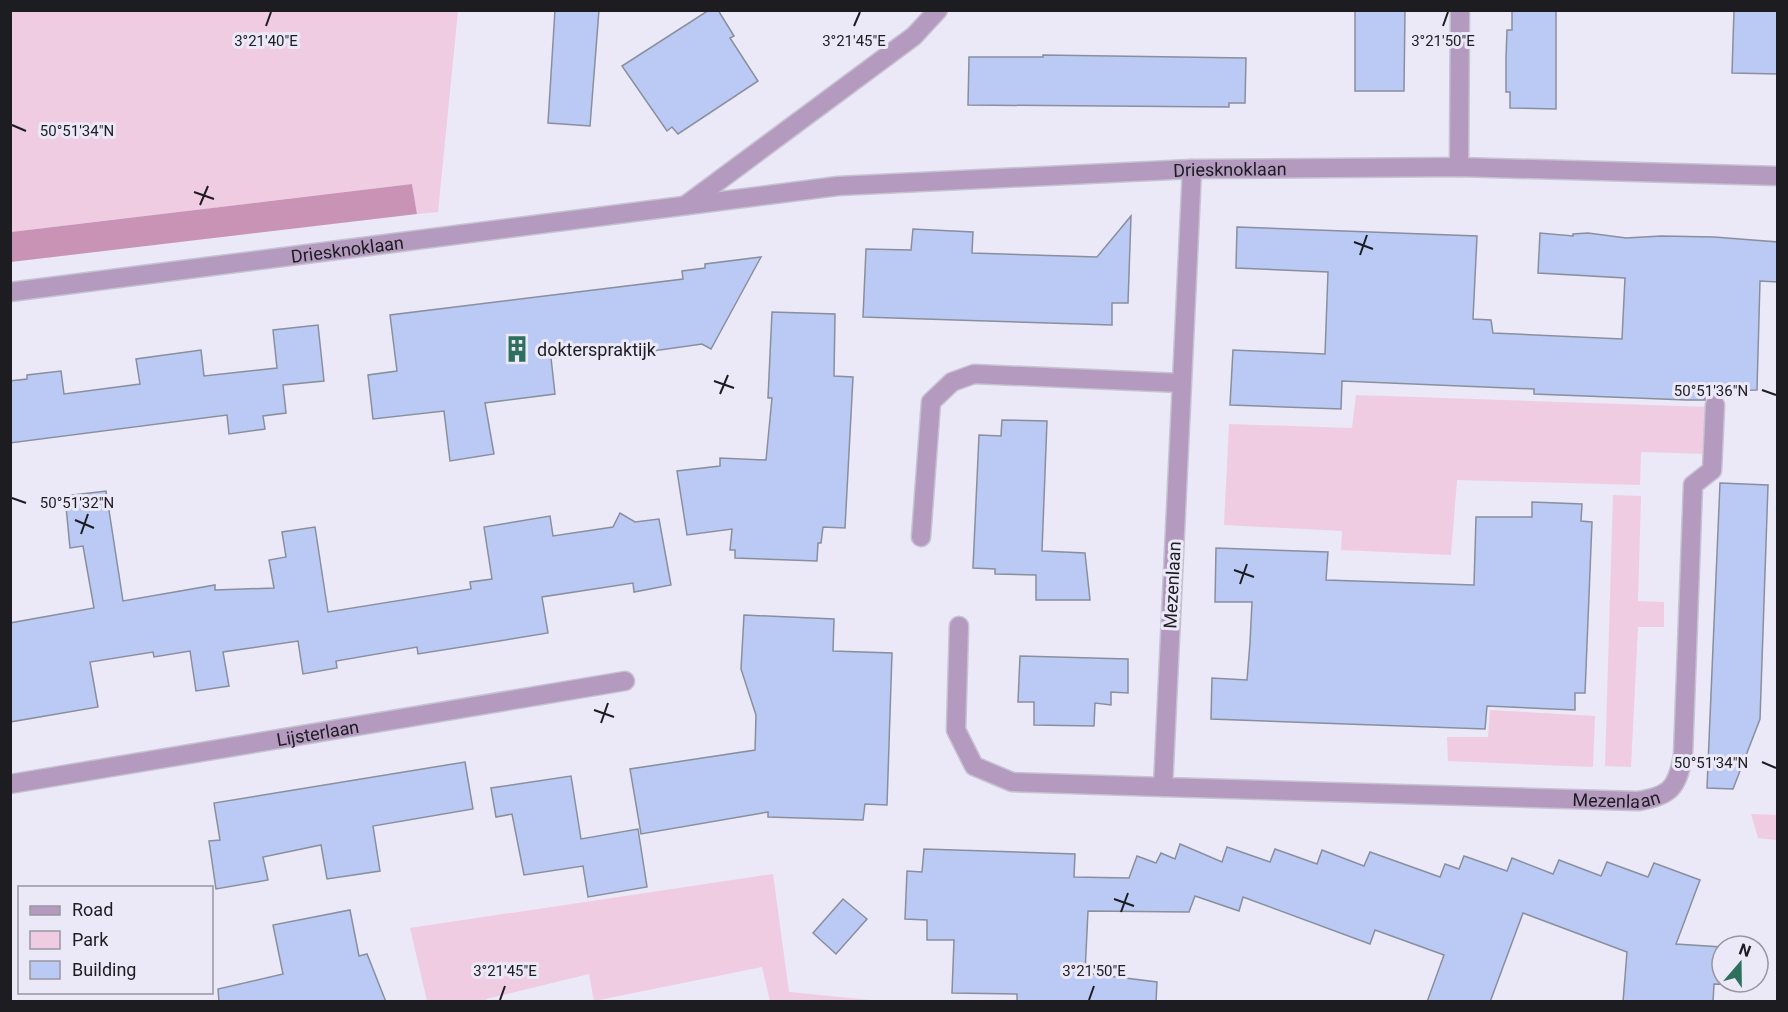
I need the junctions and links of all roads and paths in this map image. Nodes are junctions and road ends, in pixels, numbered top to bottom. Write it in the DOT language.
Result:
graph roads {
  1 [pos="938,10"];
  2 [pos="1460,10"];
  3 [pos="1459,167"];
  4 [pos="1192,169"];
  5 [pos="1778,176"];
  6 [pos="685,206"];
  7 [pos="10,292"];
  8 [pos="1181,382"];
  9 [pos="1715,405"];
  10 [pos="921,537"];
  11 [pos="958,626"];
  12 [pos="625,681"];
  13 [pos="10,784"];
  14 [pos="1163,787"];
  1 -- 6 [label="street, Driesknoklaan"];
  2 -- 3 [label="street"];
  3 -- 4 [label="street, Driesknoklaan"];
  3 -- 5 [label="street, Driesknoklaan"];
  4 -- 6 [label="street, Driesknoklaan"];
  4 -- 8 [label="street, Mezenlaan"];
  6 -- 7 [label="street, Driesknoklaan"];
  8 -- 10 [label="street"];
  8 -- 14 [label="street, Mezenlaan"];
  9 -- 14 [label="street, Mezenlaan"];
  11 -- 14 [label="street, Mezenlaan"];
  12 -- 13 [label="street, Lijsterlaan"];
}
